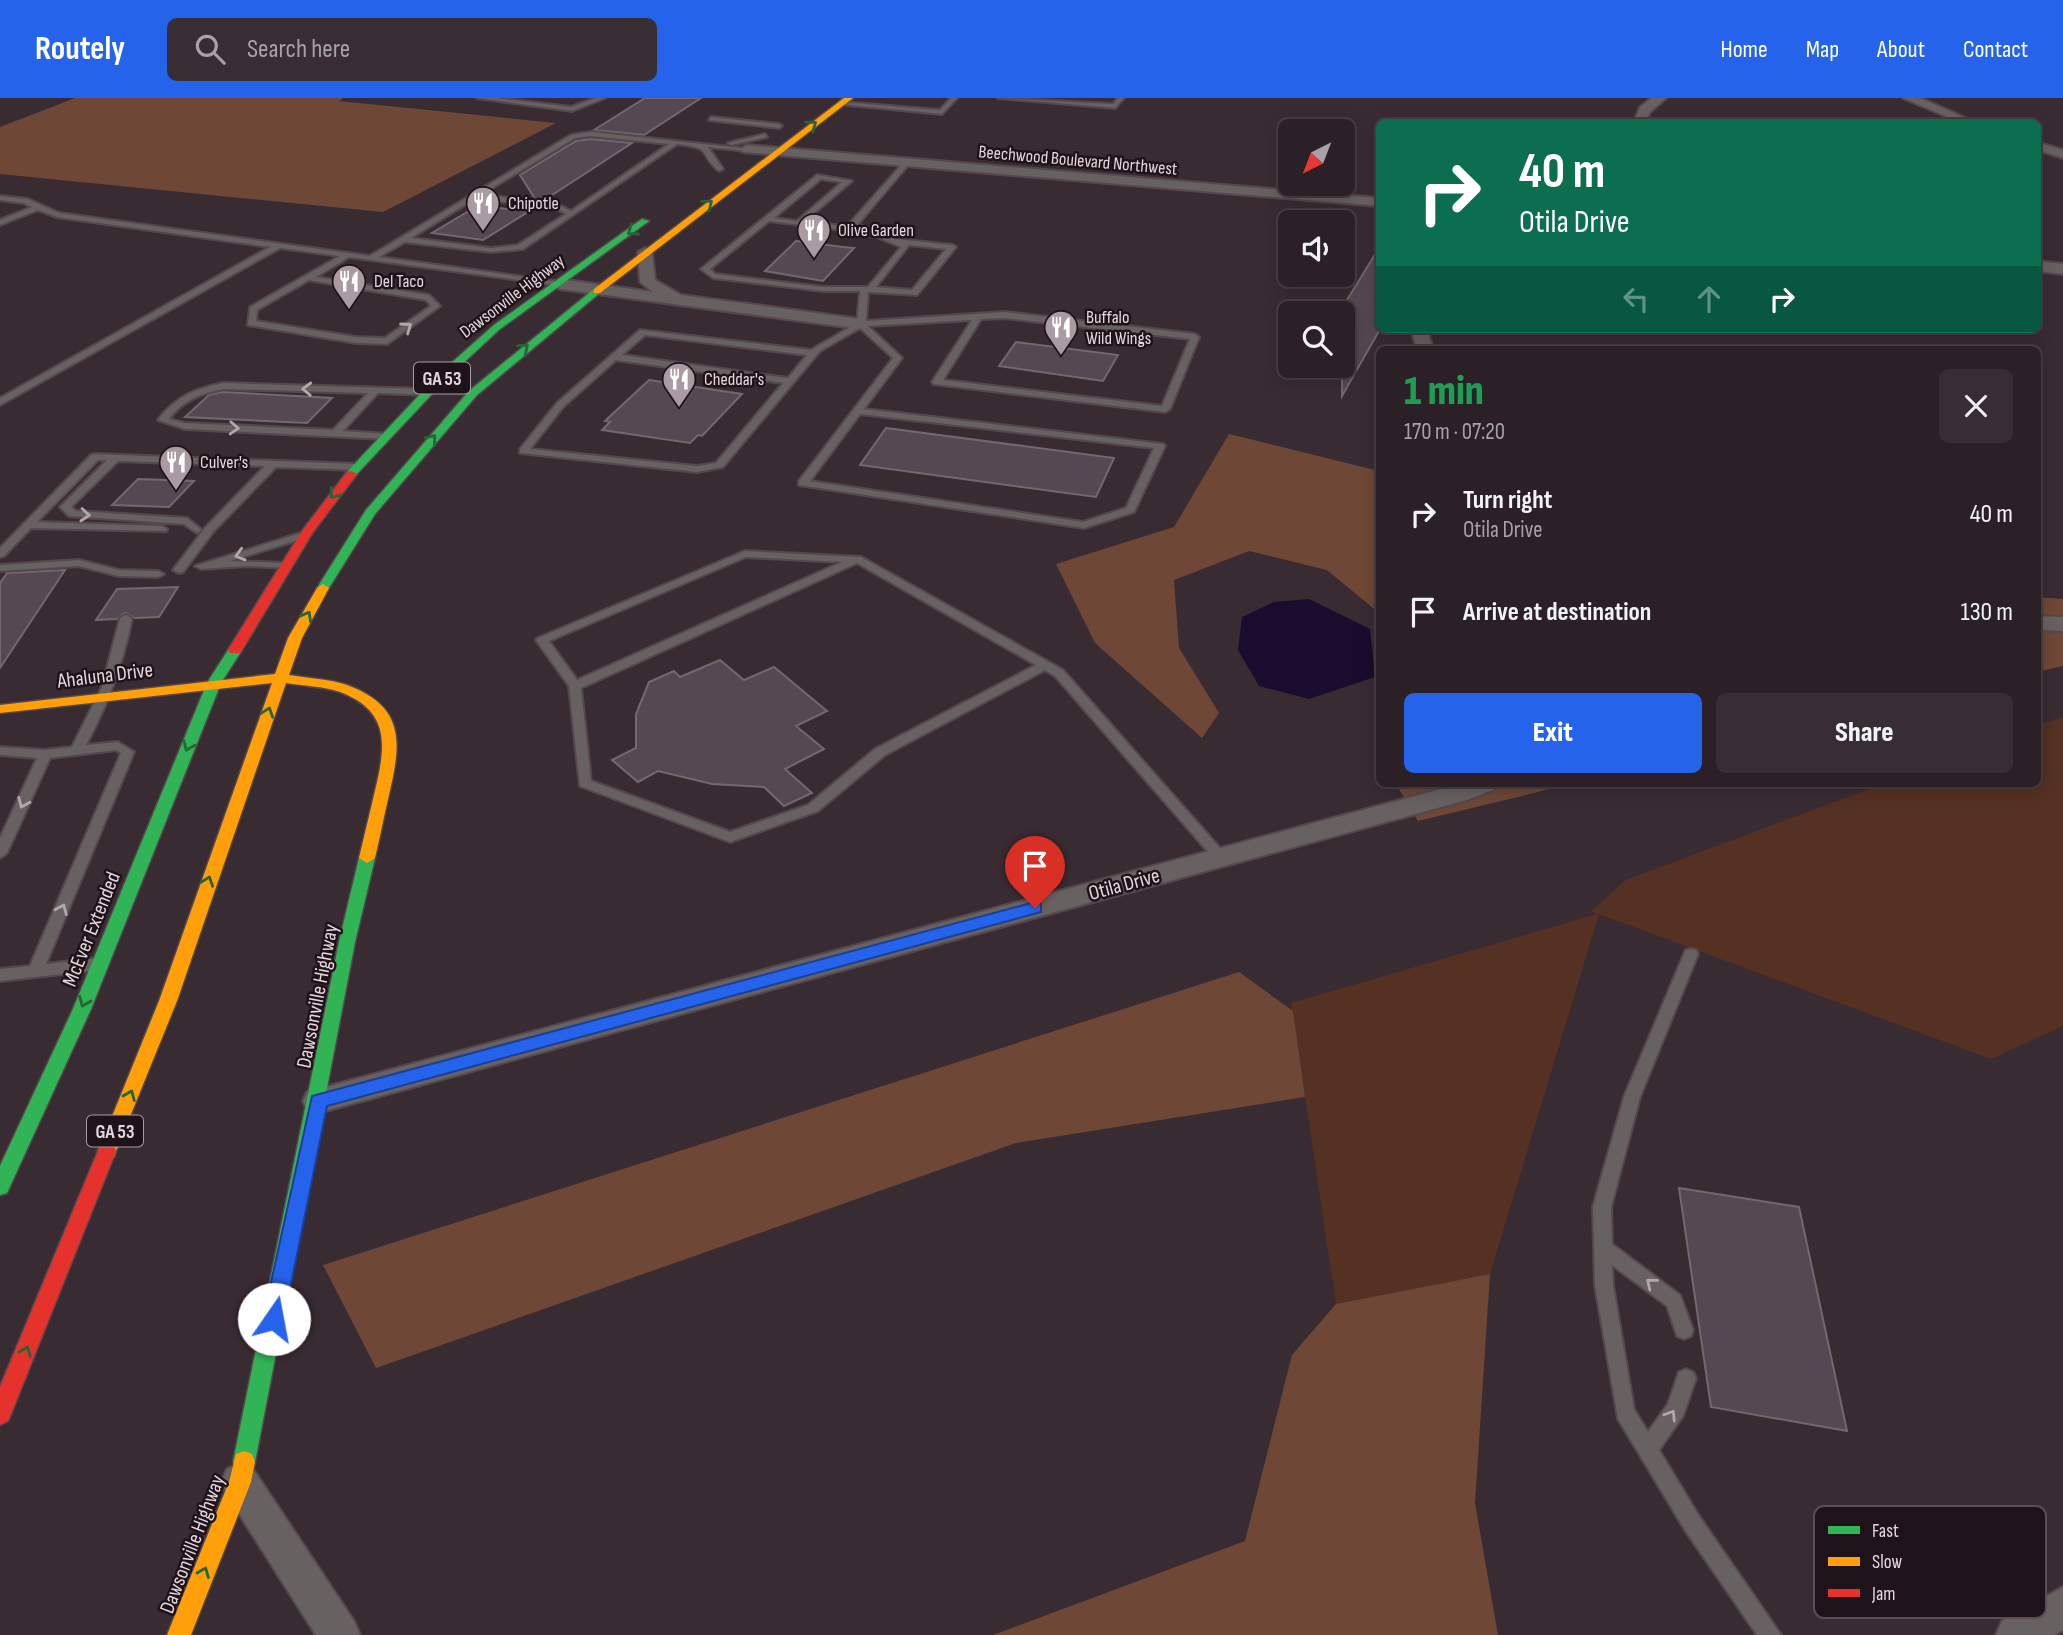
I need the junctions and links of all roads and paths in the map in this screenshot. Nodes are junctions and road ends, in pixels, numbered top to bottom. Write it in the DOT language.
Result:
graph roads {
  1 [pos="480,98"];
  2 [pos="602,98"];
  3 [pos="793,98"];
  4 [pos="896,98"];
  5 [pos="954,98"];
  6 [pos="1001,98"];
  7 [pos="1121,98"];
  8 [pos="1660,98"];
  9 [pos="1909,98"];
  10 [pos="815,99"];
  11 [pos="845,101"];
  12 [pos="886,107"];
  13 [pos="711,119"];
  14 [pos="1641,119"];
  15 [pos="1962,119"];
  16 [pos="779,126"];
  17 [pos="765,136"];
  18 [pos="674,143"];
  19 [pos="702,146"];
  20 [pos="2041,147"];
  21 [pos="747,149"];
  22 [pos="774,153"];
  23 [pos="2063,154"];
  24 [pos="905,164"];
  25 [pos="713,173"];
  26 [pos="473,195"];
  27 [pos="0,198"];
  28 [pos="1376,202"];
  29 [pos="38,207"];
  30 [pos="664,208"];
  31 [pos="571,214"];
  32 [pos="768,219"];
  33 [pos="0,223"];
  34 [pos="799,223"];
  35 [pos="853,225"];
  36 [pos="403,239"];
  37 [pos="894,241"];
  38 [pos="279,245"];
  39 [pos="645,252"];
  40 [pos="348,255"];
  41 [pos="372,258"];
  42 [pos="2041,266"];
  43 [pos="2063,269"];
  44 [pos="309,278"];
  45 [pos="560,284"];
  46 [pos="868,288"];
  47 [pos="597,291"];
  48 [pos="680,302"];
  49 [pos="978,317"];
  50 [pos="861,324"];
  51 [pos="814,353"];
  52 [pos="614,357"];
  53 [pos="790,381"];
  54 [pos="375,391"];
  55 [pos="427,392"];
  56 [pos="0,402"];
  57 [pos="857,411"];
  58 [pos="336,433"];
  59 [pos="385,436"];
  60 [pos="115,458"];
  61 [pos="274,463"];
  62 [pos="357,467"];
  63 [pos="28,524"];
  64 [pos="197,530"];
  65 [pos="209,530"];
  66 [pos="305,535"];
  67 [pos="0,554"];
  68 [pos="858,559"];
  69 [pos="201,566"];
  70 [pos="285,566"];
  71 [pos="0,568"];
  72 [pos="179,570"];
  73 [pos="158,574"];
  74 [pos="147,588"];
  75 [pos="126,618"];
  76 [pos="2041,623"];
  77 [pos="2063,624"];
  78 [pos="1045,665"];
  79 [pos="280,678"];
  80 [pos="214,683"];
  81 [pos="575,685"];
  82 [pos="107,696"];
  83 [pos="0,709"];
  84 [pos="0,751"];
  85 [pos="77,751"];
  86 [pos="45,754"];
  87 [pos="1476,787"];
  88 [pos="0,853"];
  89 [pos="1221,858"];
  90 [pos="1691,954"];
  91 [pos="100,963"];
  92 [pos="35,972"];
  93 [pos="0,975"];
  94 [pos="318,1101"];
  95 [pos="0,1187"];
  96 [pos="1603,1248"];
  97 [pos="1684,1330"];
  98 [pos="1686,1378"];
  99 [pos="0,1414"];
  100 [pos="1648,1449"];
  101 [pos="240,1482"];
  102 [pos="2063,1607"];
  103 [pos="2046,1617"];
  104 [pos="2045,1618"];
  105 [pos="179,1635"];
  106 [pos="340,1635"];
  107 [pos="1770,1635"];
  108 [pos="2016,1635"];
  1 -- 2 [label="lane"];
  3 -- 10 [label="lane"];
  4 -- 12 [label="lane"];
  5 -- 12 [label="lane"];
  6 -- 7 [label="lane"];
  8 -- 14 [label="street"];
  9 -- 15 [label="street"];
  10 -- 16 [label="main road"];
  11 -- 12 [label="lane"];
  22 -- 11 [label="main road, GA 53, one-way"];
  13 -- 16 [label="lane"];
  16 -- 17 [label="main road"];
  17 -- 19 [label="lane"];
  17 -- 21 [label="main road"];
  18 -- 19 [label="lane"];
  18 -- 26 [label="lane"];
  18 -- 31 [label="lane"];
  19 -- 21 [label="lane"];
  19 -- 25 [label="lane"];
  20 -- 23 [label="street"];
  21 -- 22 [label="street, Beechwood Boulevard Northwest"];
  21 -- 25 [label="main road"];
  22 -- 24 [label="street, Beechwood Boulevard Northwest"];
  39 -- 22 [label="main road, GA 53, one-way"];
  24 -- 28 [label="street, Beechwood Boulevard Northwest"];
  24 -- 35 [label="lane"];
  26 -- 31 [label="lane"];
  26 -- 36 [label="lane"];
  27 -- 29 [label="lane"];
  29 -- 33 [label="lane"];
  29 -- 38 [label="lane"];
  30 -- 45 [label="main road, Dawsonville Highway / GA 53, one-way"];
  31 -- 36 [label="lane"];
  32 -- 34 [label="lane"];
  32 -- 34 [label="lane"];
  32 -- 46 [label="lane"];
  34 -- 35 [label="lane"];
  35 -- 37 [label="lane"];
  36 -- 41 [label="lane"];
  37 -- 46 [label="lane"];
  37 -- 46 [label="lane"];
  38 -- 40 [label="lane"];
  38 -- 56 [label="lane"];
  39 -- 47 [label="main road, GA 53"];
  39 -- 48 [label="street"];
  40 -- 41 [label="lane"];
  40 -- 44 [label="lane"];
  41 -- 45 [label="lane"];
  42 -- 43 [label="street"];
  44 -- 44 [label="lane, one-way"];
  45 -- 47 [label="street"];
  45 -- 55 [label="main road, Dawsonville Highway / GA 53"];
  46 -- 50 [label="lane"];
  47 -- 48 [label="street"];
  79 -- 47 [label="main road, GA 53, one-way"];
  48 -- 50 [label="street"];
  49 -- 49 [label="lane"];
  49 -- 50 [label="lane"];
  50 -- 51 [label="lane"];
  50 -- 57 [label="lane"];
  51 -- 52 [label="lane"];
  51 -- 53 [label="lane"];
  52 -- 53 [label="lane"];
  52 -- 53 [label="lane"];
  54 -- 55 [label="lane"];
  54 -- 58 [label="lane"];
  54 -- 58 [label="lane, one-way"];
  55 -- 59 [label="main road, Dawsonville Highway / GA 53"];
  57 -- 57 [label="lane"];
  58 -- 59 [label="lane"];
  59 -- 62 [label="main road, Dawsonville Highway / GA 53"];
  60 -- 61 [label="lane"];
  60 -- 63 [label="lane"];
  60 -- 64 [label="lane, one-way"];
  61 -- 62 [label="lane"];
  61 -- 65 [label="lane"];
  62 -- 66 [label="main road, Dawsonville Highway / GA 53, one-way"];
  63 -- 64 [label="lane"];
  63 -- 67 [label="lane"];
  64 -- 65 [label="lane"];
  65 -- 72 [label="lane"];
  66 -- 69 [label="lane, one-way"];
  66 -- 70 [label="main road, Dawsonville Highway / GA 53"];
  68 -- 78 [label="lane"];
  68 -- 81 [label="lane"];
  68 -- 81 [label="lane"];
  69 -- 70 [label="lane"];
  69 -- 72 [label="lane"];
  70 -- 80 [label="main road, Dawsonville Highway / GA 53"];
  71 -- 73 [label="lane"];
  72 -- 73 [label="lane"];
  73 -- 74 [label="lane"];
  75 -- 82 [label="lane"];
  76 -- 77 [label="street"];
  78 -- 81 [label="lane"];
  78 -- 89 [label="lane"];
  79 -- 80 [label="main road, Dawsonville Highway"];
  79 -- 94 [label="main road, Dawsonville Highway"];
  99 -- 79 [label="main road, GA 53, one-way"];
  80 -- 82 [label="main road, Ahaluna Drive"];
  80 -- 91 [label="main road, McEver Extended / GA 53, one-way"];
  82 -- 83 [label="main road, Ahaluna Drive"];
  82 -- 85 [label="lane"];
  84 -- 86 [label="lane"];
  85 -- 86 [label="lane"];
  92 -- 85 [label="lane, one-way"];
  86 -- 88 [label="lane, one-way"];
  87 -- 89 [label="street, Otila Drive"];
  89 -- 94 [label="street, Otila Drive"];
  90 -- 96 [label="lane"];
  91 -- 92 [label="lane"];
  91 -- 95 [label="main road, McEver Extended / GA 53, one-way"];
  92 -- 93 [label="lane"];
  94 -- 101 [label="main road, Dawsonville Highway"];
  97 -- 96 [label="lane, one-way"];
  96 -- 100 [label="lane"];
  100 -- 98 [label="lane, one-way"];
  100 -- 107 [label="lane"];
  105 -- 101 [label="main road, Dawsonville Highway, one-way"];
  101 -- 106 [label="street"];
  102 -- 103 [label="street"];
  104 -- 108 [label="street"];
}
